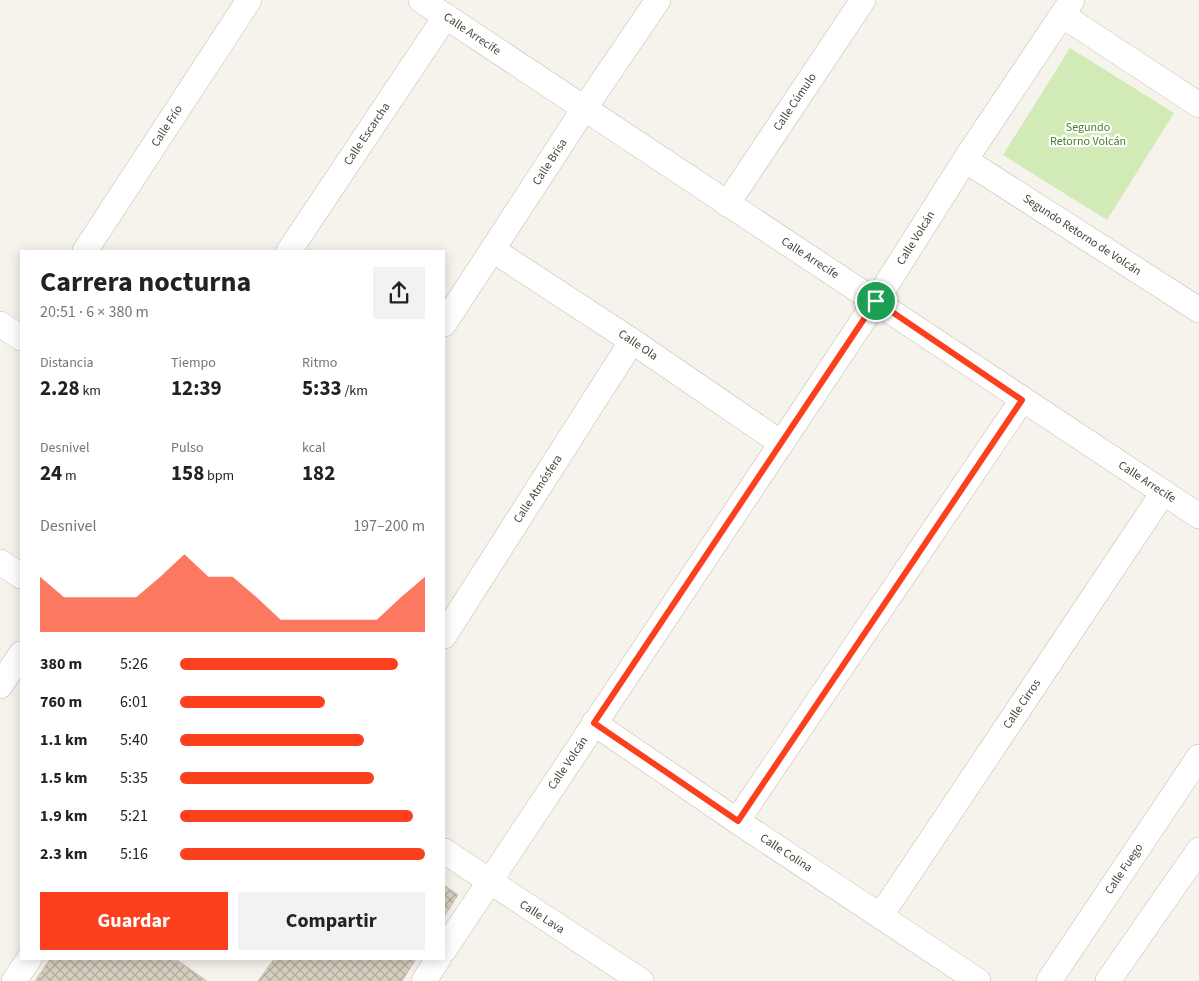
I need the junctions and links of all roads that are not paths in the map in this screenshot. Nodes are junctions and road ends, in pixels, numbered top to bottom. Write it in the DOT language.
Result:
graph roads {
  1 [pos="249,0"];
  2 [pos="421,0"];
  3 [pos="658,0"];
  4 [pos="863,0"];
  5 [pos="1067,8"];
  6 [pos="446,16"];
  7 [pos="1199,105"];
  8 [pos="584,109"];
  9 [pos="966,160"];
  10 [pos="727,204"];
  11 [pos="86,250"];
  12 [pos="290,250"];
  13 [pos="493,250"];
  14 [pos="876,301"];
  15 [pos="1199,310"];
  16 [pos="445,322"];
  17 [pos="0,324"];
  18 [pos="20,337"];
  19 [pos="632,341"];
  20 [pos="1022,400"];
  21 [pos="781,443"];
  22 [pos="1163,493"];
  23 [pos="1199,516"];
  24 [pos="0,562"];
  25 [pos="20,575"];
  26 [pos="445,634"];
  27 [pos="20,656"];
  28 [pos="0,686"];
  29 [pos="594,723"];
  30 [pos="1199,757"];
  31 [pos="738,821"];
  32 [pos="1199,850"];
  33 [pos="445,852"];
  34 [pos="489,882"];
  35 [pos="881,916"];
  36 [pos="445,948"];
  37 [pos="28,960"];
  38 [pos="437,960"];
  39 [pos="14,981"];
  40 [pos="424,981"];
  41 [pos="641,981"];
  42 [pos="978,981"];
  43 [pos="1049,981"];
  44 [pos="1108,981"];
  1 -- 11 [label="street, Calle Frío"];
  2 -- 6 [label="street, Calle Arrecife"];
  3 -- 8 [label="street, Calle Brisa"];
  4 -- 10 [label="street, Calle Cúmulo"];
  5 -- 7 [label="street"];
  5 -- 9 [label="street, Calle Volcán"];
  6 -- 8 [label="street, Calle Arrecife"];
  6 -- 12 [label="street, Calle Escarcha"];
  8 -- 10 [label="street, Calle Arrecife"];
  8 -- 13 [label="street, Calle Brisa"];
  9 -- 14 [label="street, Calle Volcán"];
  9 -- 15 [label="street, Segundo Retorno de Volcán"];
  10 -- 14 [label="street, Calle Arrecife"];
  13 -- 16 [label="street, Calle Brisa"];
  13 -- 19 [label="street, Calle Ola"];
  14 -- 20 [label="street, Calle Arrecife"];
  14 -- 21 [label="street, Calle Volcán"];
  17 -- 18 [label="street"];
  19 -- 21 [label="street, Calle Ola"];
  19 -- 26 [label="street, Calle Atmósfera"];
  20 -- 22 [label="street, Calle Arrecife"];
  20 -- 31 [label="street"];
  21 -- 29 [label="street, Calle Volcán"];
  22 -- 23 [label="street, Calle Arrecife"];
  22 -- 35 [label="street, Calle Cirros"];
  24 -- 25 [label="street"];
  27 -- 28 [label="street"];
  29 -- 31 [label="street, Calle Colina"];
  29 -- 34 [label="street, Calle Volcán"];
  30 -- 43 [label="street, Calle Fuego"];
  31 -- 35 [label="street, Calle Colina"];
  32 -- 44 [label="street"];
  33 -- 34 [label="street, Calle Lava"];
  34 -- 36 [label="street, Calle Volcán"];
  34 -- 41 [label="street, Calle Lava"];
  35 -- 42 [label="street, Calle Colina"];
  37 -- 39 [label="street"];
  38 -- 40 [label="street"];
}
